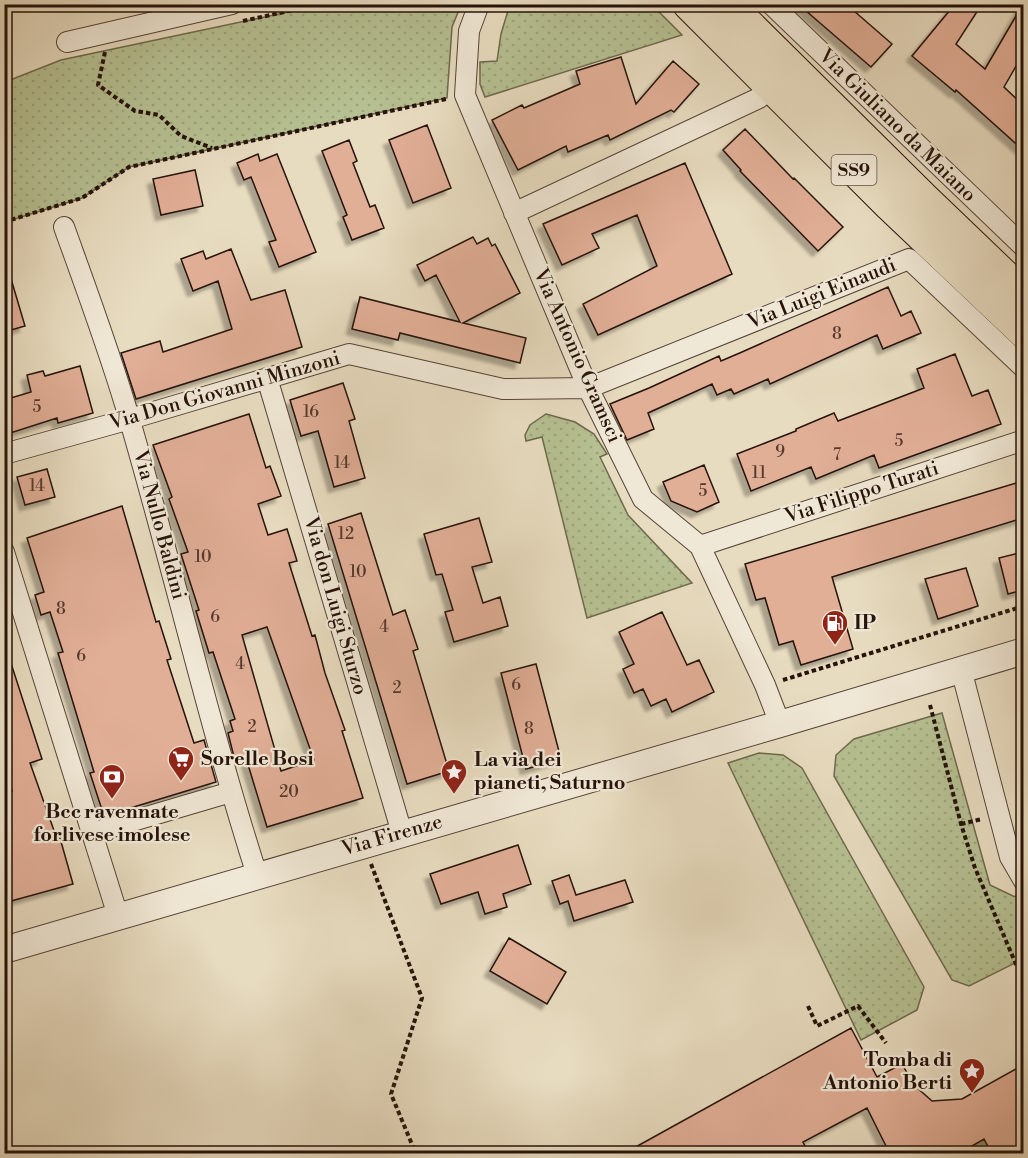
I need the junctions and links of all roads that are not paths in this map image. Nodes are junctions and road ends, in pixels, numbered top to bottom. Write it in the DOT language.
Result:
graph roads {
  1 [pos="232,4"];
  2 [pos="479,4"];
  3 [pos="689,4"];
  4 [pos="727,4"];
  5 [pos="771,4"];
  6 [pos="67,42"];
  7 [pos="759,98"];
  8 [pos="514,213"];
  9 [pos="64,227"];
  10 [pos="1023,247"];
  11 [pos="1023,295"];
  12 [pos="1023,332"];
  13 [pos="1023,368"];
  14 [pos="267,378"];
  15 [pos="588,388"];
  16 [pos="130,419"];
  17 [pos="1023,440"];
  18 [pos="4,454"];
  19 [pos="700,546"];
  20 [pos="4,552"];
  21 [pos="1023,651"];
  22 [pos="961,669"];
  23 [pos="780,724"];
  24 [pos="231,792"];
  25 [pos="92,833"];
  26 [pos="402,833"];
  27 [pos="257,875"];
  28 [pos="1023,881"];
  29 [pos="118,916"];
  30 [pos="4,950"];
  1 -- 6 [label="street"];
  2 -- 8 [label="street, Via Antonio Gramsci"];
  3 -- 12 [label="main road, SS9"];
  4 -- 11 [label="main road, SS9"];
  5 -- 10 [label="street, Via Giuliano da Maiano"];
  7 -- 8 [label="street"];
  8 -- 15 [label="street, Via Antonio Gramsci"];
  9 -- 16 [label="street, Via Nullo Baldini"];
  13 -- 15 [label="street, Via Luigi Einaudi"];
  14 -- 15 [label="street, Via Don Giovanni Minzoni"];
  14 -- 16 [label="street, Via Don Giovanni Minzoni"];
  14 -- 26 [label="street, Via don Luigi Sturzo"];
  15 -- 19 [label="street, Via Antonio Gramsci"];
  16 -- 18 [label="street, Via Don Giovanni Minzoni"];
  16 -- 24 [label="street, Via Nullo Baldini"];
  17 -- 19 [label="street, Via Filippo Turati"];
  19 -- 23 [label="street, Via Antonio Gramsci"];
  20 -- 25 [label="street"];
  21 -- 22 [label="street, Via Firenze"];
  22 -- 23 [label="street, Via Firenze"];
  22 -- 28 [label="street"];
  23 -- 26 [label="street, Via Firenze"];
  24 -- 25 [label="street"];
  24 -- 27 [label="street, Via Nullo Baldini"];
  25 -- 29 [label="street"];
  26 -- 27 [label="street, Via Firenze"];
  27 -- 29 [label="street, Via Firenze"];
  29 -- 30 [label="street, Via Firenze"];
}
